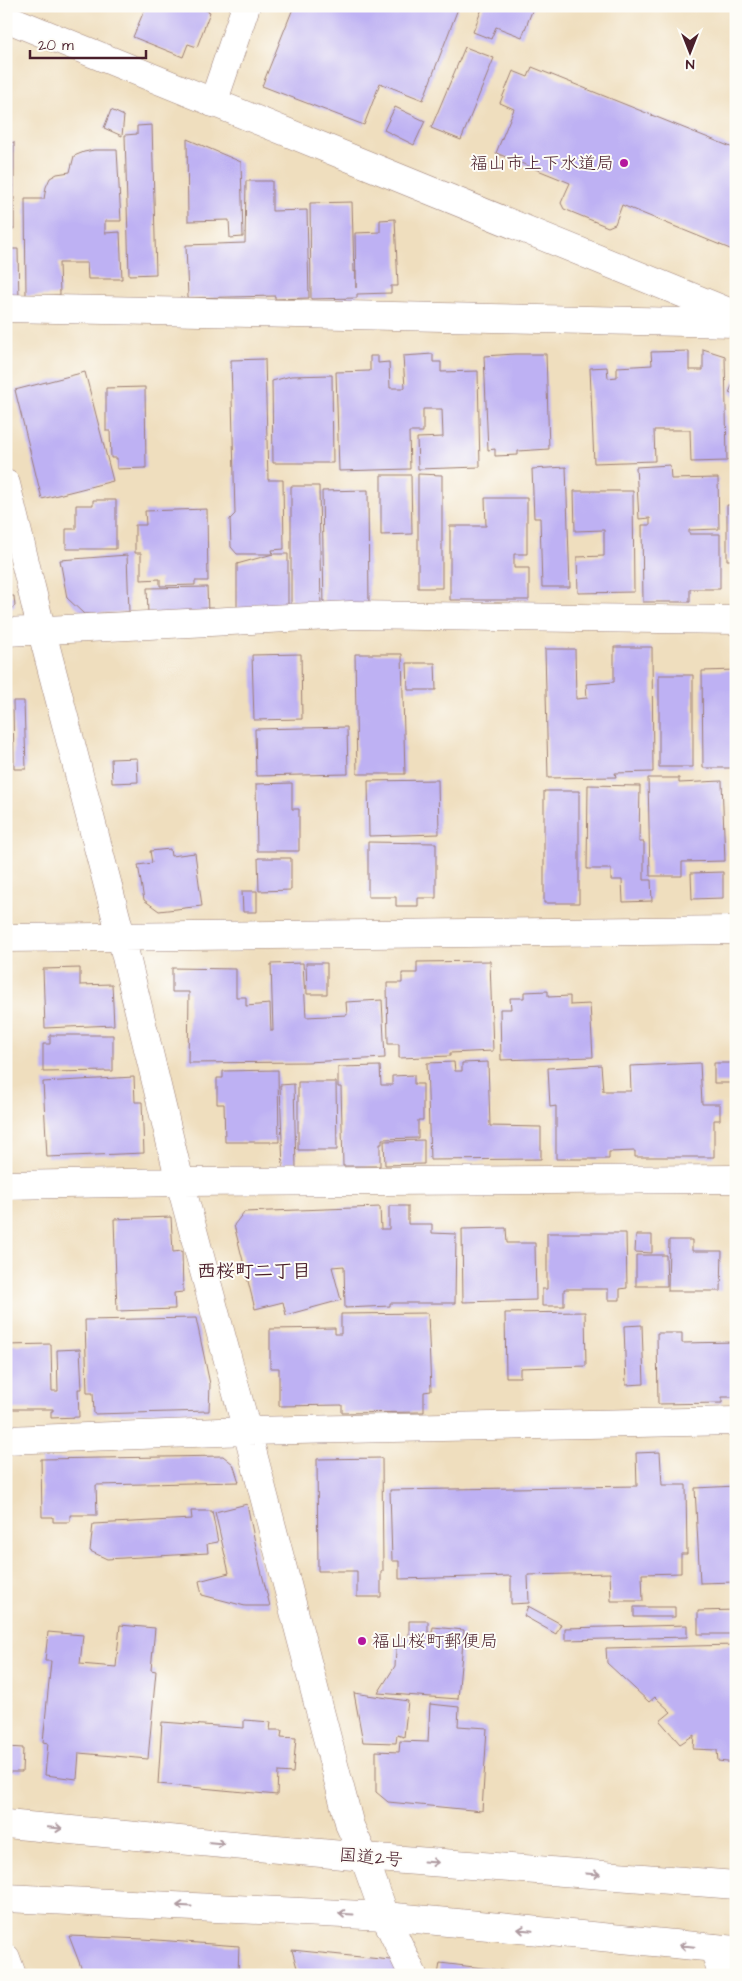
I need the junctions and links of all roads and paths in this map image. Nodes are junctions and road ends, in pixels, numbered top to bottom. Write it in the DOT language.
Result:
graph roads {
  1 [pos="246,6"];
  2 [pos="6,18"];
  3 [pos="213,103"];
  4 [pos="6,308"];
  5 [pos="736,315"];
  6 [pos="736,323"];
  7 [pos="6,484"];
  8 [pos="736,620"];
  9 [pos="6,632"];
  10 [pos="42,632"];
  11 [pos="736,930"];
  12 [pos="121,936"];
  13 [pos="6,938"];
  14 [pos="736,1179"];
  15 [pos="180,1182"];
  16 [pos="6,1185"];
  17 [pos="736,1420"];
  18 [pos="247,1431"];
  19 [pos="6,1440"];
  20 [pos="6,1824"];
  21 [pos="364,1857"];
  22 [pos="736,1885"];
  23 [pos="6,1898"];
  24 [pos="385,1916"];
  25 [pos="725,1949"];
  26 [pos="6,1958"];
  27 [pos="12,1975"];
  28 [pos="413,1975"];
  29 [pos="722,1975"];
  1 -- 3 [label="main road"];
  2 -- 3 [label="main road"];
  3 -- 5 [label="main road"];
  4 -- 6 [label="main road"];
  7 -- 10 [label="main road"];
  8 -- 10 [label="main road"];
  9 -- 10 [label="main road"];
  10 -- 12 [label="main road"];
  11 -- 12 [label="main road"];
  12 -- 13 [label="main road"];
  12 -- 15 [label="main road"];
  14 -- 15 [label="main road"];
  15 -- 16 [label="main road"];
  15 -- 18 [label="main road"];
  17 -- 18 [label="main road"];
  18 -- 19 [label="main road"];
  18 -- 21 [label="main road"];
  20 -- 21 [label="main road, 国道2号, one-way"];
  21 -- 22 [label="main road, 国道2号, one-way"];
  21 -- 24 [label="main road"];
  24 -- 23 [label="main road, one-way"];
  25 -- 24 [label="main road, one-way"];
  24 -- 28 [label="main road"];
  25 -- 29 [label="main road"];
  26 -- 27 [label="main road"];
}
